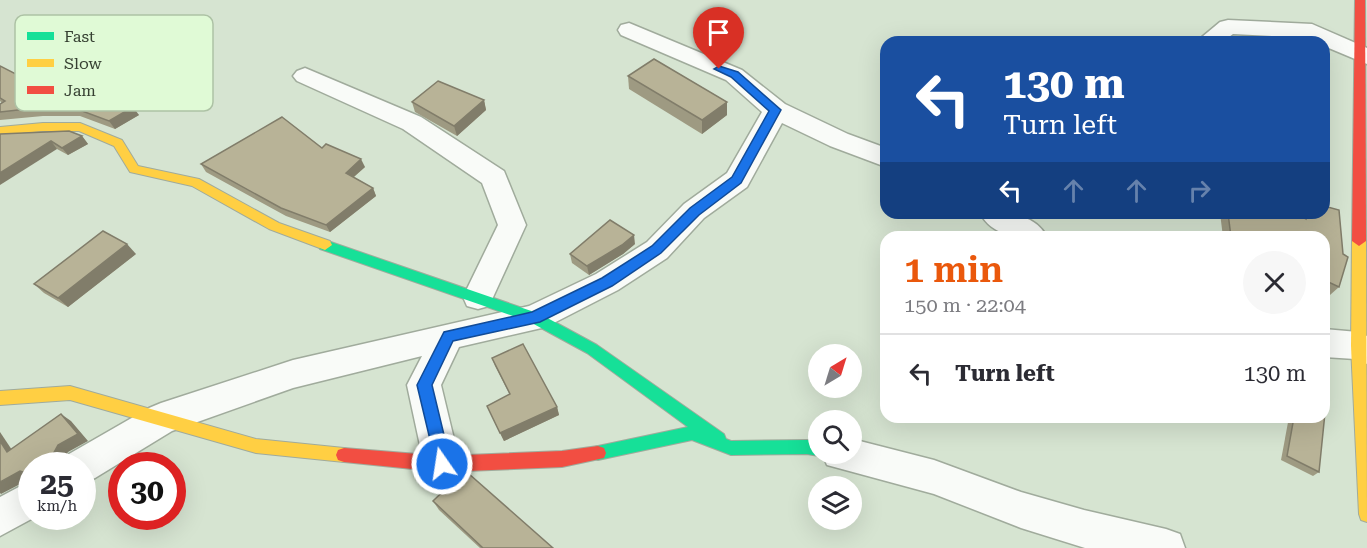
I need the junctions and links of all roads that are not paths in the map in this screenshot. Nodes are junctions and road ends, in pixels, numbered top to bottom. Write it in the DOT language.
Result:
graph roads {
  1 [pos="1360,0"];
  2 [pos="629,30"];
  3 [pos="1215,36"];
  4 [pos="1322,36"];
  5 [pos="1330,40"];
  6 [pos="1363,56"];
  7 [pos="305,76"];
  8 [pos="776,110"];
  9 [pos="0,131"];
  10 [pos="880,156"];
  11 [pos="1004,219"];
  12 [pos="1023,231"];
  13 [pos="478,297"];
  14 [pos="535,318"];
  15 [pos="449,336"];
  16 [pos="1330,345"];
  17 [pos="1363,348"];
  18 [pos="0,398"];
  19 [pos="161,419"];
  20 [pos="808,447"];
  21 [pos="731,448"];
  22 [pos="96,458"];
  23 [pos="862,459"];
  24 [pos="442,464"];
  25 [pos="18,507"];
  26 [pos="1367,514"];
  27 [pos="0,518"];
  28 [pos="1166,548"];
  1 -- 6 [label="street"];
  2 -- 8 [label="street"];
  3 -- 4 [label="street"];
  5 -- 6 [label="street"];
  6 -- 17 [label="street"];
  7 -- 13 [label="street"];
  8 -- 10 [label="street"];
  8 -- 14 [label="street"];
  9 -- 13 [label="street"];
  11 -- 12 [label="street"];
  13 -- 14 [label="street"];
  14 -- 15 [label="street"];
  14 -- 21 [label="street"];
  15 -- 19 [label="street"];
  15 -- 24 [label="street"];
  16 -- 17 [label="street"];
  17 -- 26 [label="street"];
  18 -- 19 [label="street"];
  19 -- 22 [label="street"];
  19 -- 24 [label="street"];
  20 -- 21 [label="street"];
  21 -- 24 [label="street"];
  23 -- 28 [label="street"];
  25 -- 27 [label="street"];
}
